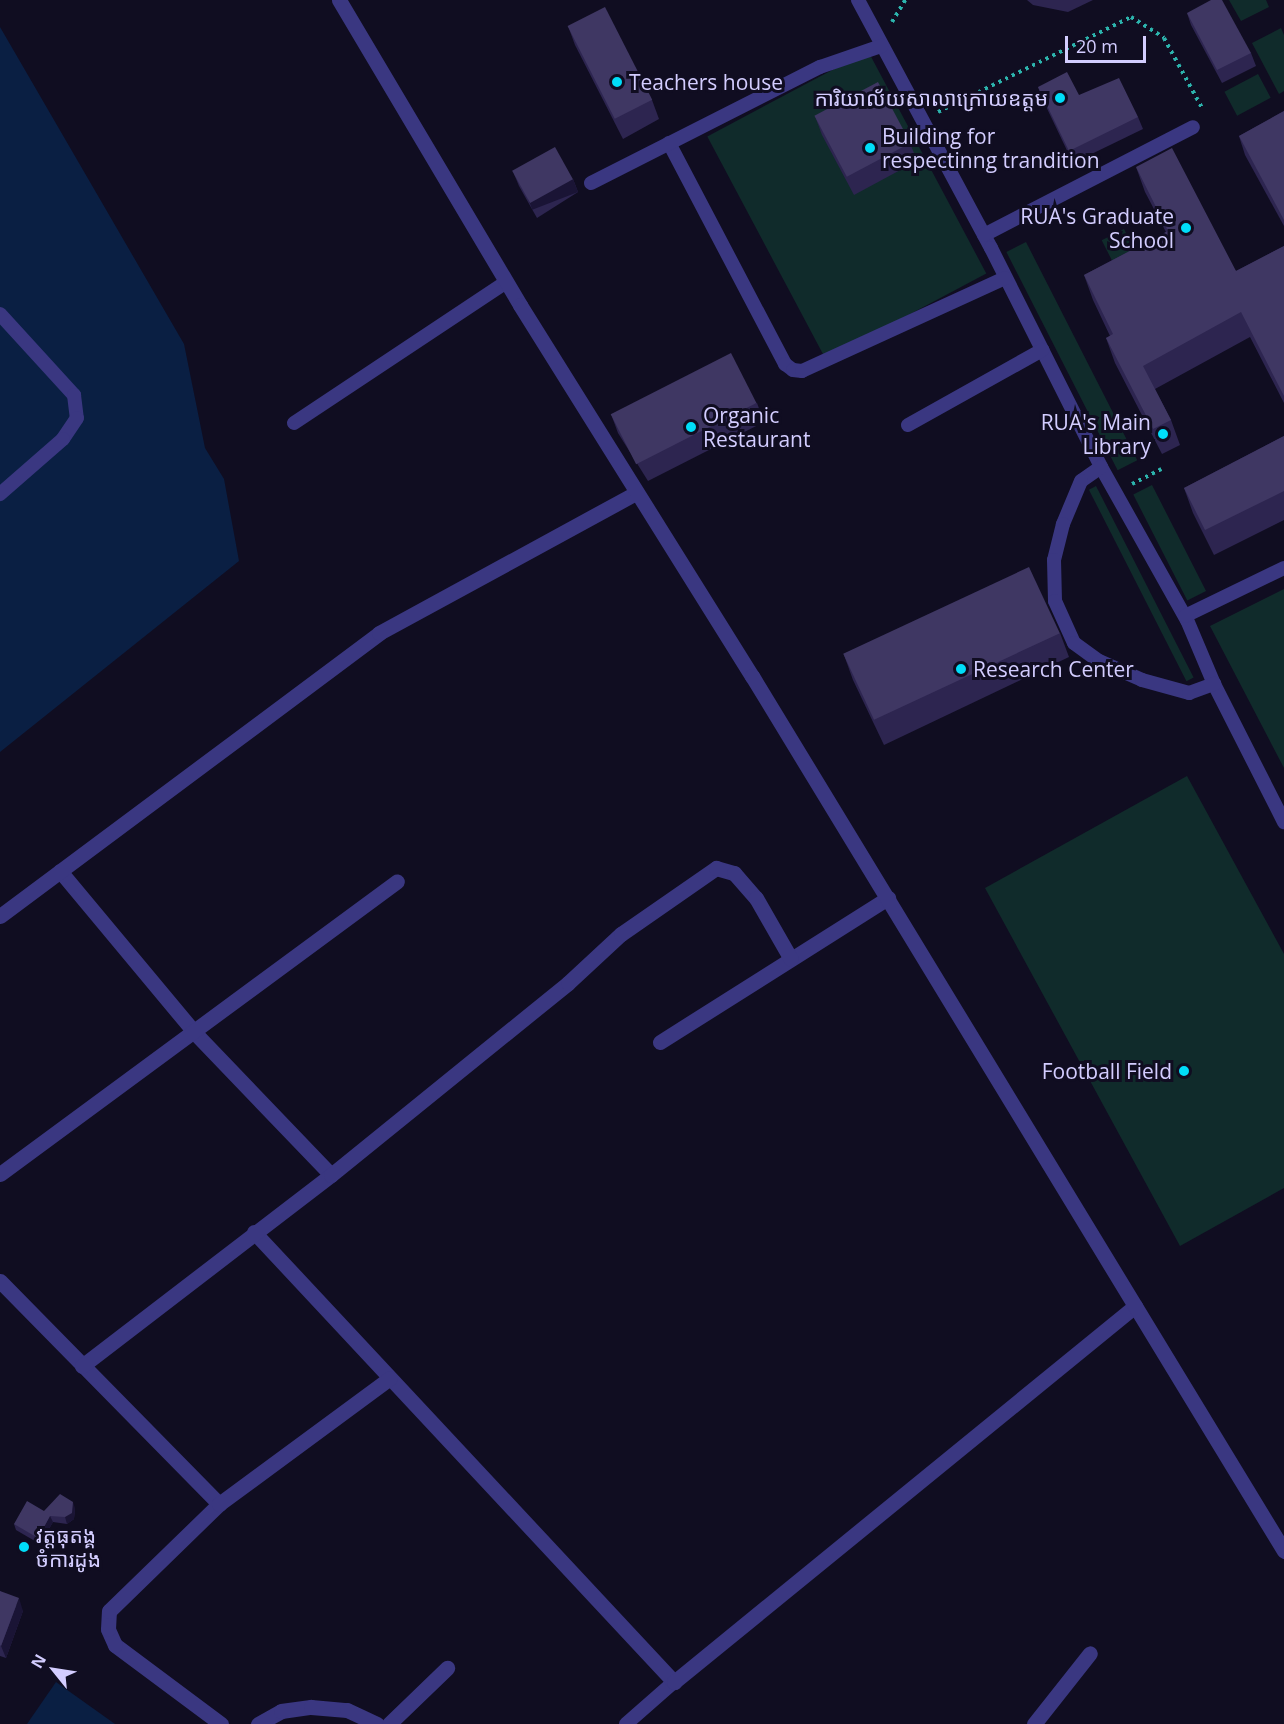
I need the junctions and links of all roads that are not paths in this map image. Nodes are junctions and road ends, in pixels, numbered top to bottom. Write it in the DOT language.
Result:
graph roads {
  1 [pos="339,0"];
  2 [pos="858,0"];
  3 [pos="881,46"];
  4 [pos="1193,127"];
  5 [pos="669,143"];
  6 [pos="591,183"];
  7 [pos="984,235"];
  8 [pos="1005,278"];
  9 [pos="506,282"];
  10 [pos="0,314"];
  11 [pos="1042,350"];
  12 [pos="294,423"];
  13 [pos="908,425"];
  14 [pos="1101,466"];
  15 [pos="636,493"];
  16 [pos="0,494"];
  17 [pos="1284,568"];
  18 [pos="1185,616"];
  19 [pos="1214,684"];
  20 [pos="1284,822"];
  21 [pos="60,871"];
  22 [pos="397,881"];
  23 [pos="888,898"];
  24 [pos="0,915"];
  25 [pos="791,959"];
  26 [pos="194,1032"];
  27 [pos="660,1042"];
  28 [pos="0,1174"];
  29 [pos="331,1175"];
  30 [pos="255,1232"];
  31 [pos="0,1281"];
  32 [pos="1135,1306"];
  33 [pos="82,1366"];
  34 [pos="390,1378"];
  35 [pos="219,1504"];
  36 [pos="1284,1551"];
  37 [pos="1090,1653"];
  38 [pos="447,1668"];
  39 [pos="674,1682"];
  40 [pos="221,1724"];
  41 [pos="258,1724"];
  42 [pos="377,1724"];
  43 [pos="388,1724"];
  44 [pos="626,1724"];
  45 [pos="1034,1724"];
  1 -- 9 [label="street"];
  2 -- 3 [label="lane"];
  3 -- 5 [label="lane"];
  3 -- 7 [label="lane"];
  4 -- 7 [label="lane"];
  5 -- 6 [label="lane"];
  5 -- 8 [label="lane"];
  7 -- 8 [label="lane"];
  8 -- 11 [label="lane"];
  9 -- 12 [label="lane"];
  9 -- 15 [label="street"];
  10 -- 16 [label="lane"];
  11 -- 13 [label="lane"];
  11 -- 14 [label="lane"];
  14 -- 18 [label="lane"];
  14 -- 19 [label="lane"];
  15 -- 21 [label="street"];
  15 -- 23 [label="street"];
  17 -- 18 [label="lane"];
  18 -- 19 [label="lane"];
  19 -- 20 [label="lane"];
  21 -- 24 [label="street"];
  21 -- 26 [label="street"];
  22 -- 26 [label="street"];
  23 -- 25 [label="street"];
  23 -- 32 [label="street"];
  25 -- 27 [label="street"];
  25 -- 29 [label="street"];
  26 -- 28 [label="street"];
  26 -- 29 [label="street"];
  29 -- 30 [label="street"];
  30 -- 33 [label="street"];
  30 -- 34 [label="street"];
  31 -- 33 [label="street"];
  32 -- 36 [label="street"];
  32 -- 39 [label="street"];
  33 -- 35 [label="street"];
  34 -- 35 [label="street"];
  34 -- 39 [label="street"];
  35 -- 40 [label="street"];
  37 -- 45 [label="street"];
  38 -- 43 [label="street"];
  39 -- 44 [label="lane"];
  41 -- 42 [label="street"];
}
